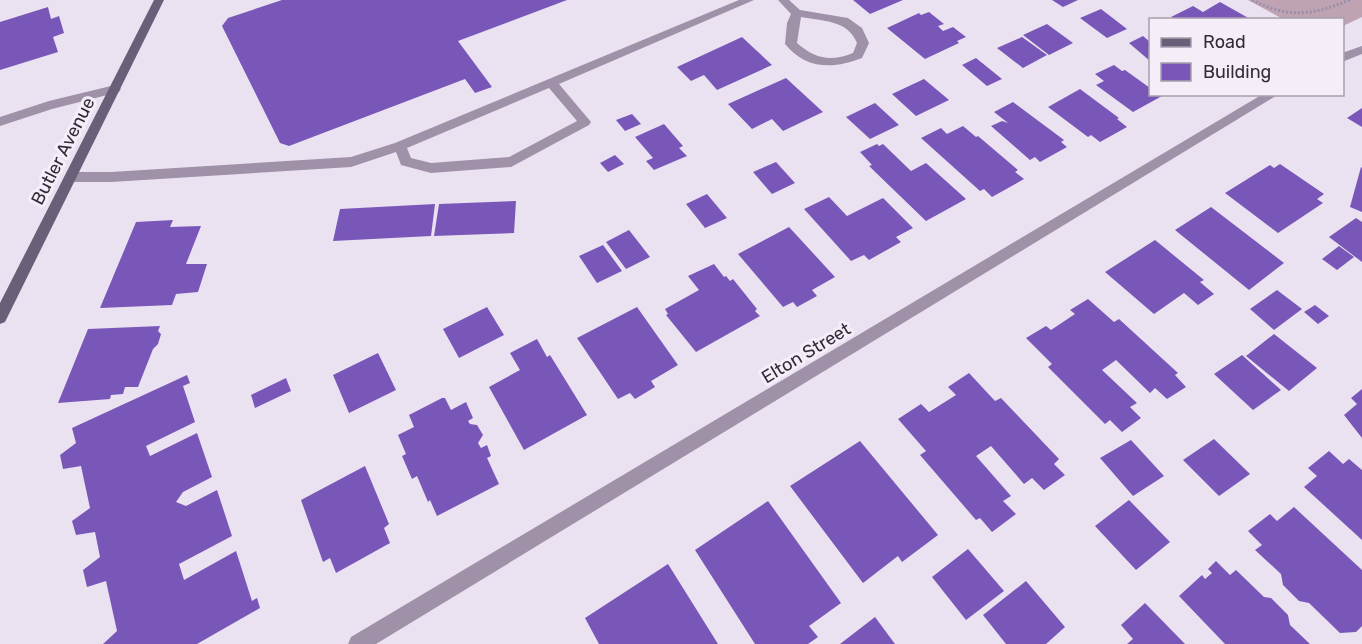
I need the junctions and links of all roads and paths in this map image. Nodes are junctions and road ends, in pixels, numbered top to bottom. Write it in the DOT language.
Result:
graph roads {
  1 [pos="159,0"];
  2 [pos="749,0"];
  3 [pos="783,0"];
  4 [pos="1252,0"];
  5 [pos="1350,0"];
  6 [pos="797,13"];
  7 [pos="1362,50"];
  8 [pos="1344,57"];
  9 [pos="551,83"];
  10 [pos="115,89"];
  11 [pos="1270,96"];
  12 [pos="0,123"];
  13 [pos="400,146"];
  14 [pos="71,177"];
  15 [pos="0,318"];
  16 [pos="358,644"];
  1 -- 10 [label="main road, Butler Avenue"];
  2 -- 9 [label="street"];
  3 -- 6 [label="street"];
  4 -- 5 [label="path"];
  6 -- 6 [label="street"];
  7 -- 8 [label="street"];
  9 -- 13 [label="street"];
  9 -- 13 [label="street"];
  10 -- 12 [label="street"];
  10 -- 14 [label="main road, Butler Avenue"];
  11 -- 16 [label="street, Elton Street"];
  13 -- 14 [label="street"];
  14 -- 15 [label="main road, Butler Avenue"];
}
